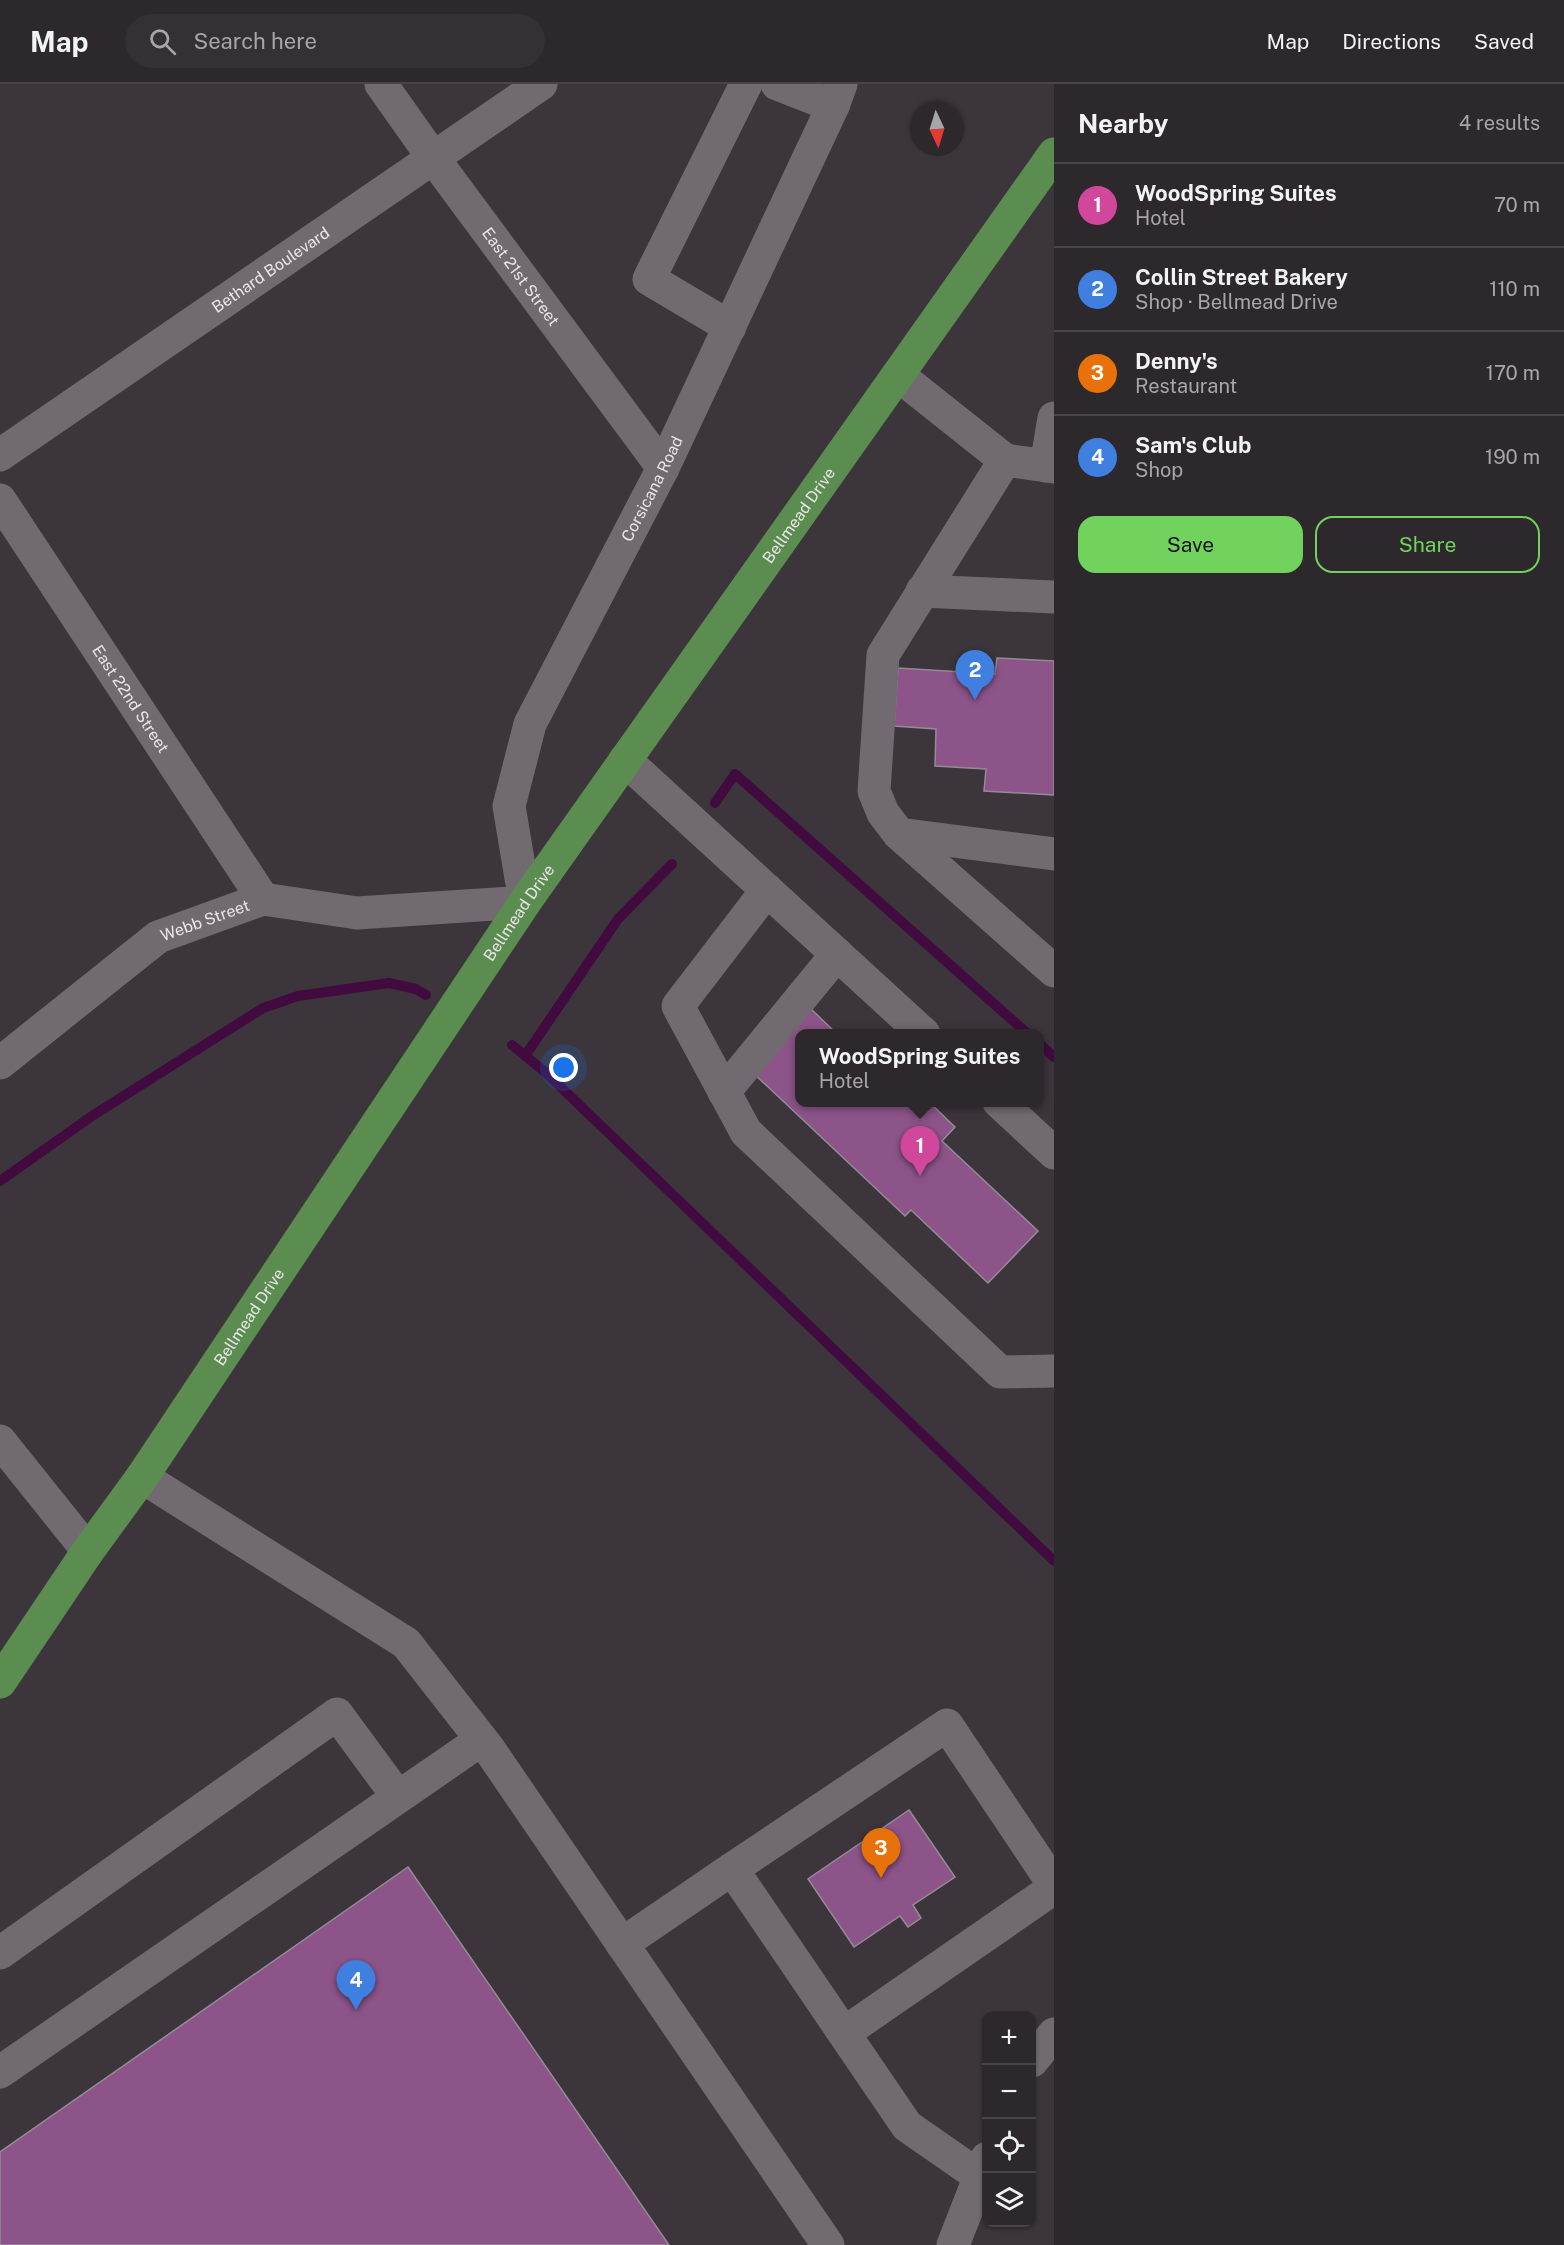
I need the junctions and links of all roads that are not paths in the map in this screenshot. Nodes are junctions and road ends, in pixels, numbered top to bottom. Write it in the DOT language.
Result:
graph roads {
  1 [pos="381,84"];
  2 [pos="541,84"];
  3 [pos="746,84"];
  4 [pos="777,84"];
  5 [pos="837,95"];
  6 [pos="1054,154"];
  7 [pos="434,159"];
  8 [pos="730,327"];
  9 [pos="898,375"];
  10 [pos="1054,418"];
  11 [pos="0,455"];
  12 [pos="1005,460"];
  13 [pos="1050,467"];
  14 [pos="663,468"];
  15 [pos="0,500"];
  16 [pos="922,591"];
  17 [pos="1054,597"];
  18 [pos="625,760"];
  19 [pos="899,834"];
  20 [pos="1054,854"];
  21 [pos="767,890"];
  22 [pos="263,899"];
  23 [pos="525,902"];
  24 [pos="837,954"];
  25 [pos="1054,971"];
  26 [pos="919,1029"];
  27 [pos="0,1063"];
  28 [pos="724,1092"];
  29 [pos="1004,1107"];
  30 [pos="1054,1153"];
  31 [pos="1054,1371"];
  32 [pos="0,1441"];
  33 [pos="142,1477"];
  34 [pos="88,1551"];
  35 [pos="0,1682"];
  36 [pos="482,1740"];
  37 [pos="398,1797"];
  38 [pos="732,1869"];
  39 [pos="1054,1886"];
  40 [pos="622,1944"];
  41 [pos="0,1953"];
  42 [pos="844,2032"];
  43 [pos="1054,2034"];
  44 [pos="1036,2056"];
  45 [pos="0,2072"];
  46 [pos="982,2166"];
  47 [pos="982,2170"];
  48 [pos="828,2245"];
  49 [pos="953,2245"];
  1 -- 7 [label="street, East 21st Street"];
  2 -- 7 [label="street, Bethard Boulevard"];
  3 -- 8 [label="street"];
  4 -- 5 [label="street"];
  5 -- 8 [label="street, Corsicana Road"];
  6 -- 9 [label="main road, Bellmead Drive"];
  7 -- 11 [label="street, Bethard Boulevard"];
  7 -- 14 [label="street, East 21st Street"];
  8 -- 14 [label="street, Corsicana Road"];
  9 -- 12 [label="street"];
  9 -- 18 [label="main road, Bellmead Drive"];
  10 -- 13 [label="street"];
  12 -- 13 [label="street"];
  12 -- 16 [label="street"];
  14 -- 23 [label="street, Corsicana Road"];
  15 -- 22 [label="street, East 22nd Street"];
  16 -- 17 [label="street"];
  16 -- 19 [label="street"];
  18 -- 21 [label="street"];
  18 -- 23 [label="main road, Bellmead Drive"];
  19 -- 20 [label="street"];
  19 -- 25 [label="street"];
  21 -- 24 [label="street"];
  21 -- 28 [label="street"];
  22 -- 23 [label="street, Webb Street"];
  22 -- 27 [label="street, Webb Street"];
  23 -- 33 [label="main road, Bellmead Drive"];
  24 -- 26 [label="street"];
  24 -- 28 [label="street"];
  28 -- 31 [label="street"];
  29 -- 30 [label="street"];
  32 -- 34 [label="street"];
  33 -- 34 [label="main road, Bellmead Drive"];
  33 -- 36 [label="street"];
  34 -- 35 [label="main road, Bellmead Drive"];
  36 -- 37 [label="street"];
  36 -- 40 [label="street"];
  37 -- 41 [label="street"];
  37 -- 45 [label="street"];
  38 -- 39 [label="street"];
  38 -- 40 [label="street"];
  38 -- 42 [label="street"];
  39 -- 42 [label="street"];
  40 -- 48 [label="street"];
  42 -- 46 [label="street"];
  43 -- 44 [label="street"];
  47 -- 49 [label="street"];
}
